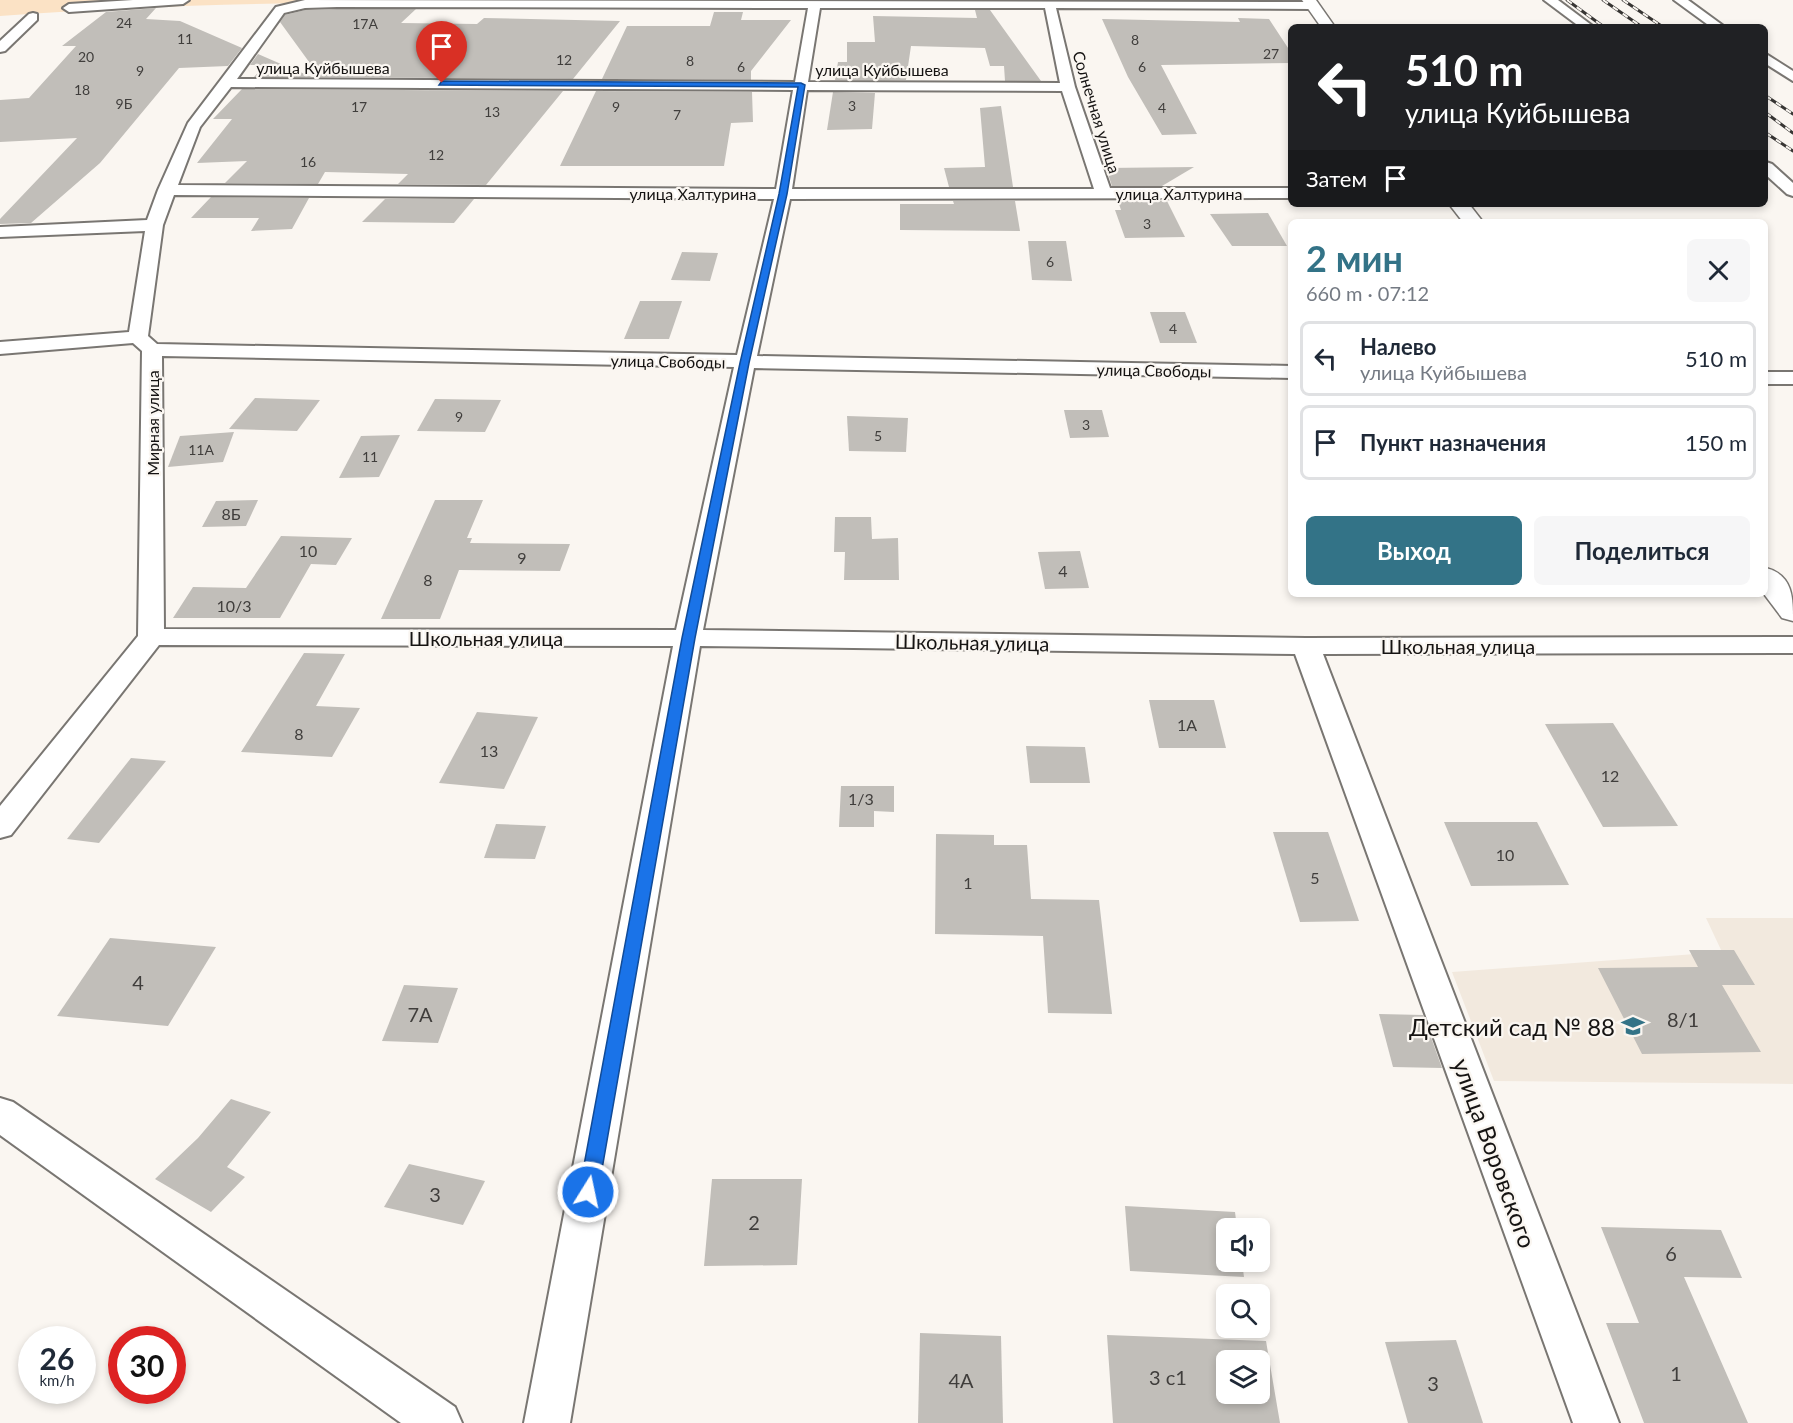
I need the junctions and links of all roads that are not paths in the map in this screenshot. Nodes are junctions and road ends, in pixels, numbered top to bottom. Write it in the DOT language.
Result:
graph roads {
  1 [pos="183,0"];
  2 [pos="1551,0"];
  3 [pos="1680,0"];
  4 [pos="815,1"];
  5 [pos="1311,3"];
  6 [pos="74,4"];
  7 [pos="1050,6"];
  8 [pos="11,19"];
  9 [pos="1326,24"];
  10 [pos="1584,24"];
  11 [pos="1715,24"];
  12 [pos="0,48"];
  13 [pos="1768,59"];
  14 [pos="1793,77"];
  15 [pos="227,83"];
  16 [pos="801,85"];
  17 [pos="1068,87"];
  18 [pos="1768,169"];
  19 [pos="166,190"];
  20 [pos="1793,191"];
  21 [pos="1288,193"];
  22 [pos="783,194"];
  23 [pos="1104,194"];
  24 [pos="1461,207"];
  25 [pos="1471,219"];
  26 [pos="154,225"];
  27 [pos="0,231"];
  28 [pos="145,343"];
  29 [pos="0,348"];
  30 [pos="745,363"];
  31 [pos="1288,372"];
  32 [pos="1768,378"];
  33 [pos="1793,378"];
  34 [pos="1768,579"];
  35 [pos="1793,612"];
  36 [pos="151,637"];
  37 [pos="688,638"];
  38 [pos="1793,645"];
  39 [pos="1306,646"];
  40 [pos="0,827"];
  41 [pos="0,1114"];
  42 [pos="439,1423"];
  43 [pos="547,1423"];
  44 [pos="1596,1423"];
  1 -- 6 [label="street"];
  2 -- 10 [label="street"];
  3 -- 11 [label="street"];
  4 -- 7 [label="street"];
  4 -- 15 [label="street, Мирная улица"];
  4 -- 16 [label="street"];
  5 -- 7 [label="street"];
  5 -- 9 [label="main road"];
  7 -- 17 [label="street, Солнечная улица"];
  8 -- 12 [label="street"];
  13 -- 14 [label="street"];
  15 -- 16 [label="street, улица Куйбышева"];
  15 -- 19 [label="street, Мирная улица"];
  16 -- 17 [label="street, улица Куйбышева"];
  16 -- 22 [label="street"];
  17 -- 23 [label="street, Солнечная улица"];
  18 -- 20 [label="street"];
  19 -- 22 [label="street, улица Халтурина"];
  19 -- 26 [label="street, Мирная улица"];
  21 -- 23 [label="street, улица Халтурина"];
  22 -- 23 [label="street, улица Халтурина"];
  22 -- 30 [label="street"];
  24 -- 25 [label="main road"];
  26 -- 27 [label="street"];
  26 -- 28 [label="street, Мирная улица"];
  28 -- 29 [label="street, улица Свободы"];
  28 -- 30 [label="street, улица Свободы"];
  28 -- 36 [label="street, Мирная улица"];
  30 -- 31 [label="street, улица Свободы"];
  30 -- 37 [label="street"];
  32 -- 33 [label="street"];
  34 -- 35 [label="main road"];
  36 -- 37 [label="street, Школьная улица"];
  36 -- 40 [label="street"];
  37 -- 39 [label="street, Школьная улица"];
  37 -- 43 [label="street"];
  38 -- 39 [label="street, Школьная улица"];
  39 -- 44 [label="street, улица Воровского"];
  41 -- 42 [label="street"];
}
